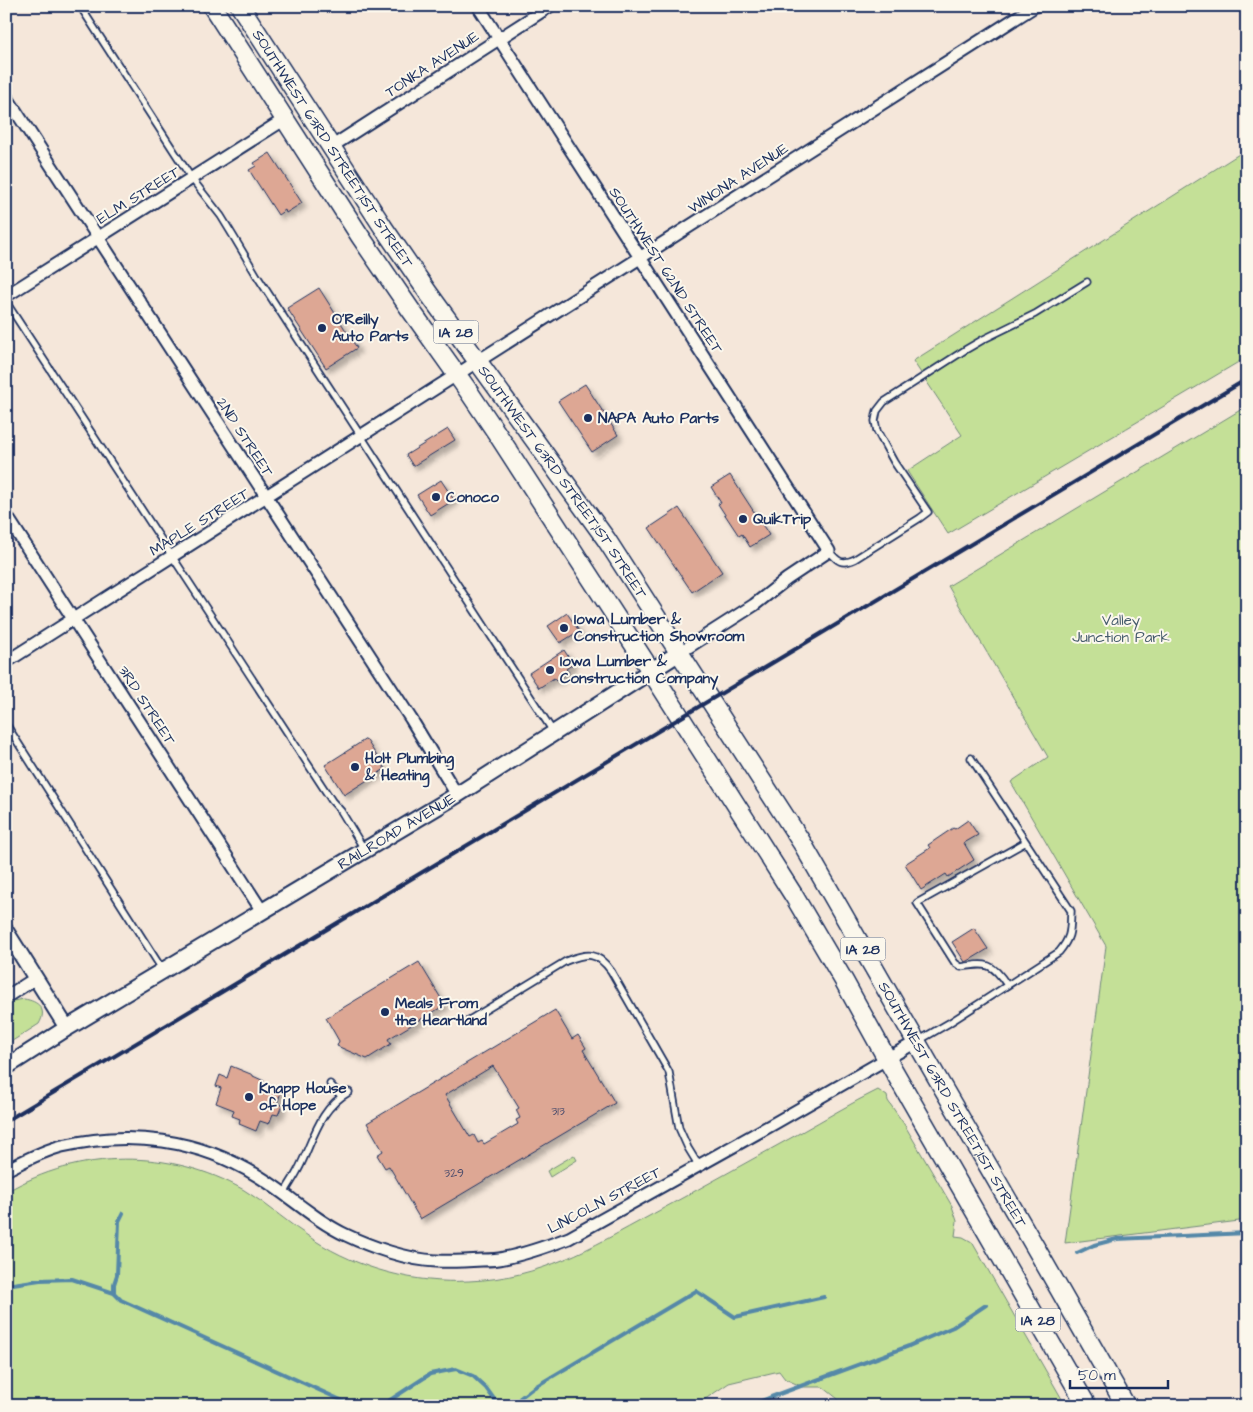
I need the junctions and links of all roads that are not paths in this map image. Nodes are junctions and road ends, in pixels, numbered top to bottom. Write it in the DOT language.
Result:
graph roads {
  1 [pos="80,6"];
  2 [pos="212,6"];
  3 [pos="240,6"];
  4 [pos="478,6"];
  5 [pos="550,6"];
  6 [pos="1035,6"];
  7 [pos="499,39"];
  8 [pos="6,96"];
  9 [pos="285,119"];
  10 [pos="331,147"];
  11 [pos="192,178"];
  12 [pos="98,238"];
  13 [pos="641,258"];
  14 [pos="1088,282"];
  15 [pos="6,296"];
  16 [pos="6,302"];
  17 [pos="478,362"];
  18 [pos="458,375"];
  19 [pos="360,437"];
  20 [pos="266,497"];
  21 [pos="6,515"];
  22 [pos="829,551"];
  23 [pos="173,556"];
  24 [pos="74,619"];
  25 [pos="678,653"];
  26 [pos="6,662"];
  27 [pos="651,671"];
  28 [pos="6,724"];
  29 [pos="554,733"];
  30 [pos="971,758"];
  31 [pos="457,795"];
  32 [pos="1026,842"];
  33 [pos="365,850"];
  34 [pos="262,911"];
  35 [pos="6,931"];
  36 [pos="163,971"];
  37 [pos="36,978"];
  38 [pos="1006,985"];
  39 [pos="6,997"];
  40 [pos="469,1020"];
  41 [pos="67,1028"];
  42 [pos="916,1042"];
  43 [pos="887,1059"];
  44 [pos="6,1067"];
  45 [pos="330,1084"];
  46 [pos="349,1092"];
  47 [pos="341,1096"];
  48 [pos="699,1166"];
  49 [pos="6,1170"];
  50 [pos="284,1194"];
  51 [pos="1087,1406"];
  52 [pos="1126,1406"];
  1 -- 11 [label="lane"];
  2 -- 9 [label="main road, SOUTHWEST 63RD STREET;1ST STREET / IA 28"];
  3 -- 10 [label="main road, SOUTHWEST 63RD STREET;1ST STREET / IA 28"];
  4 -- 7 [label="street, SOUTHWEST 62ND STREET"];
  5 -- 7 [label="street, TONKA AVENUE"];
  6 -- 13 [label="street, WINONA AVENUE"];
  7 -- 10 [label="street, TONKA AVENUE"];
  7 -- 13 [label="street, SOUTHWEST 62ND STREET"];
  8 -- 12 [label="street, 2ND STREET"];
  9 -- 11 [label="street, ELM STREET"];
  9 -- 18 [label="main road, SOUTHWEST 63RD STREET;1ST STREET / IA 28"];
  10 -- 17 [label="main road, SOUTHWEST 63RD STREET;1ST STREET / IA 28"];
  11 -- 12 [label="street, ELM STREET"];
  11 -- 19 [label="lane"];
  12 -- 15 [label="street, ELM STREET"];
  12 -- 20 [label="street, 2ND STREET"];
  13 -- 17 [label="street, WINONA AVENUE"];
  13 -- 22 [label="street, SOUTHWEST 62ND STREET"];
  14 -- 22 [label="lane"];
  16 -- 23 [label="lane"];
  17 -- 18 [label="street, WINONA AVENUE"];
  17 -- 25 [label="main road, SOUTHWEST 63RD STREET;1ST STREET / IA 28"];
  18 -- 19 [label="street, MAPLE STREET"];
  18 -- 27 [label="main road, SOUTHWEST 63RD STREET;1ST STREET / IA 28"];
  19 -- 20 [label="street, MAPLE STREET"];
  19 -- 29 [label="lane"];
  20 -- 23 [label="street, MAPLE STREET"];
  20 -- 31 [label="street, 2ND STREET"];
  21 -- 24 [label="street, 3RD STREET"];
  22 -- 25 [label="street, RAILROAD AVENUE"];
  23 -- 24 [label="street, MAPLE STREET"];
  23 -- 33 [label="lane"];
  24 -- 26 [label="street, MAPLE STREET"];
  24 -- 34 [label="street, 3RD STREET"];
  25 -- 27 [label="main road, RAILROAD AVENUE"];
  25 -- 42 [label="main road, SOUTHWEST 63RD STREET;1ST STREET / IA 28"];
  27 -- 29 [label="main road, RAILROAD AVENUE"];
  27 -- 43 [label="main road, SOUTHWEST 63RD STREET;1ST STREET / IA 28"];
  28 -- 36 [label="lane"];
  29 -- 31 [label="main road, RAILROAD AVENUE"];
  30 -- 32 [label="lane"];
  31 -- 33 [label="main road, RAILROAD AVENUE"];
  32 -- 38 [label="lane"];
  32 -- 38 [label="lane"];
  33 -- 34 [label="main road, RAILROAD AVENUE"];
  34 -- 36 [label="main road, RAILROAD AVENUE"];
  35 -- 37 [label="street"];
  36 -- 41 [label="main road, RAILROAD AVENUE"];
  37 -- 39 [label="street"];
  37 -- 41 [label="street"];
  38 -- 42 [label="lane"];
  40 -- 48 [label="lane"];
  41 -- 44 [label="main road, RAILROAD AVENUE"];
  42 -- 43 [label="street, LINCOLN STREET"];
  42 -- 52 [label="main road, SOUTHWEST 63RD STREET;1ST STREET / IA 28"];
  43 -- 48 [label="street, LINCOLN STREET"];
  43 -- 51 [label="main road, SOUTHWEST 63RD STREET;1ST STREET / IA 28"];
  45 -- 47 [label="lane"];
  46 -- 47 [label="lane"];
  47 -- 50 [label="lane"];
  48 -- 50 [label="street, LINCOLN STREET"];
  49 -- 50 [label="street, LINCOLN STREET"];
}
